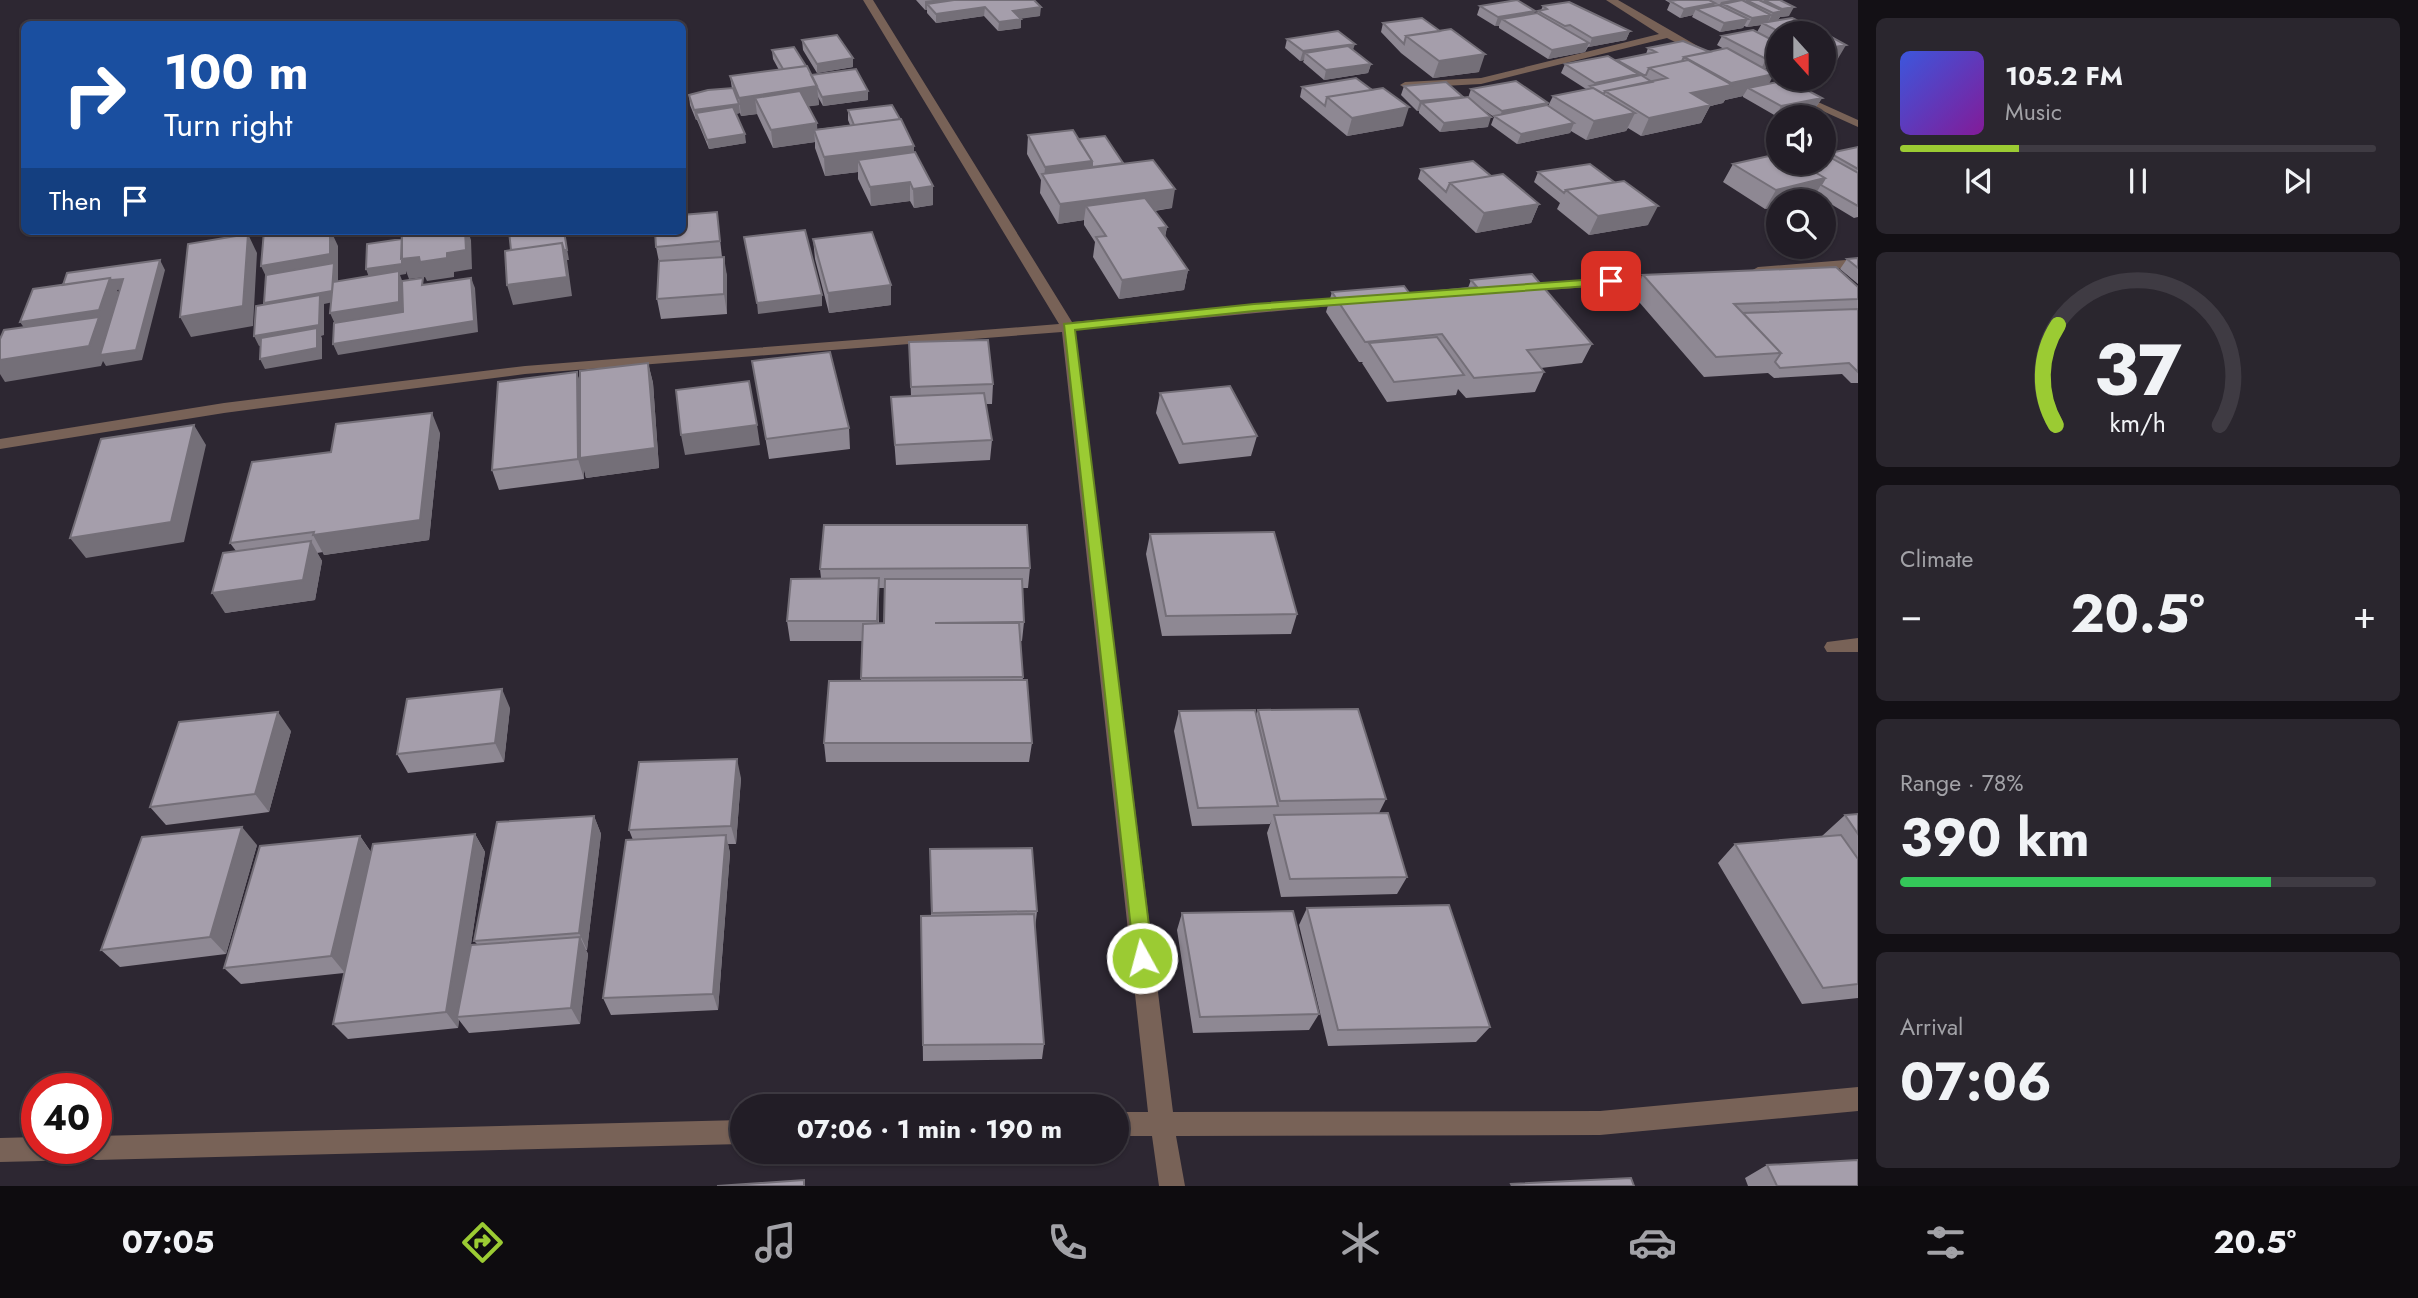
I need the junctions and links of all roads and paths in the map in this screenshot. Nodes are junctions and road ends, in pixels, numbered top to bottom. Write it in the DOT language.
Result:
graph roads {
  1 [pos="868,0"];
  2 [pos="1611,0"];
  3 [pos="1668,35"];
  4 [pos="1718,59"];
  5 [pos="1405,85"];
  6 [pos="1788,91"];
  7 [pos="1858,124"];
  8 [pos="1858,263"];
  9 [pos="1831,266"];
  10 [pos="1748,272"];
  11 [pos="1680,276"];
  12 [pos="1849,283"];
  13 [pos="1501,289"];
  14 [pos="1364,299"];
  15 [pos="1068,327"];
  16 [pos="0,444"];
  17 [pos="1858,645"];
  18 [pos="1833,647"];
  19 [pos="1858,1099"];
  20 [pos="1162,1123"];
  21 [pos="1129,1124"];
  22 [pos="730,1132"];
  23 [pos="112,1148"];
  24 [pos="21,1149"];
  25 [pos="0,1150"];
  26 [pos="1172,1186"];
  1 -- 15 [label="street"];
  2 -- 3 [label="street"];
  3 -- 4 [label="street"];
  3 -- 5 [label="street"];
  6 -- 7 [label="street"];
  8 -- 9 [label="street"];
  9 -- 10 [label="street"];
  9 -- 12 [label="street"];
  11 -- 13 [label="street"];
  14 -- 15 [label="street"];
  15 -- 16 [label="street"];
  15 -- 20 [label="street"];
  17 -- 18 [label="street"];
  19 -- 20 [label="street"];
  20 -- 21 [label="street"];
  20 -- 26 [label="street"];
  22 -- 23 [label="street"];
  24 -- 25 [label="street"];
}
